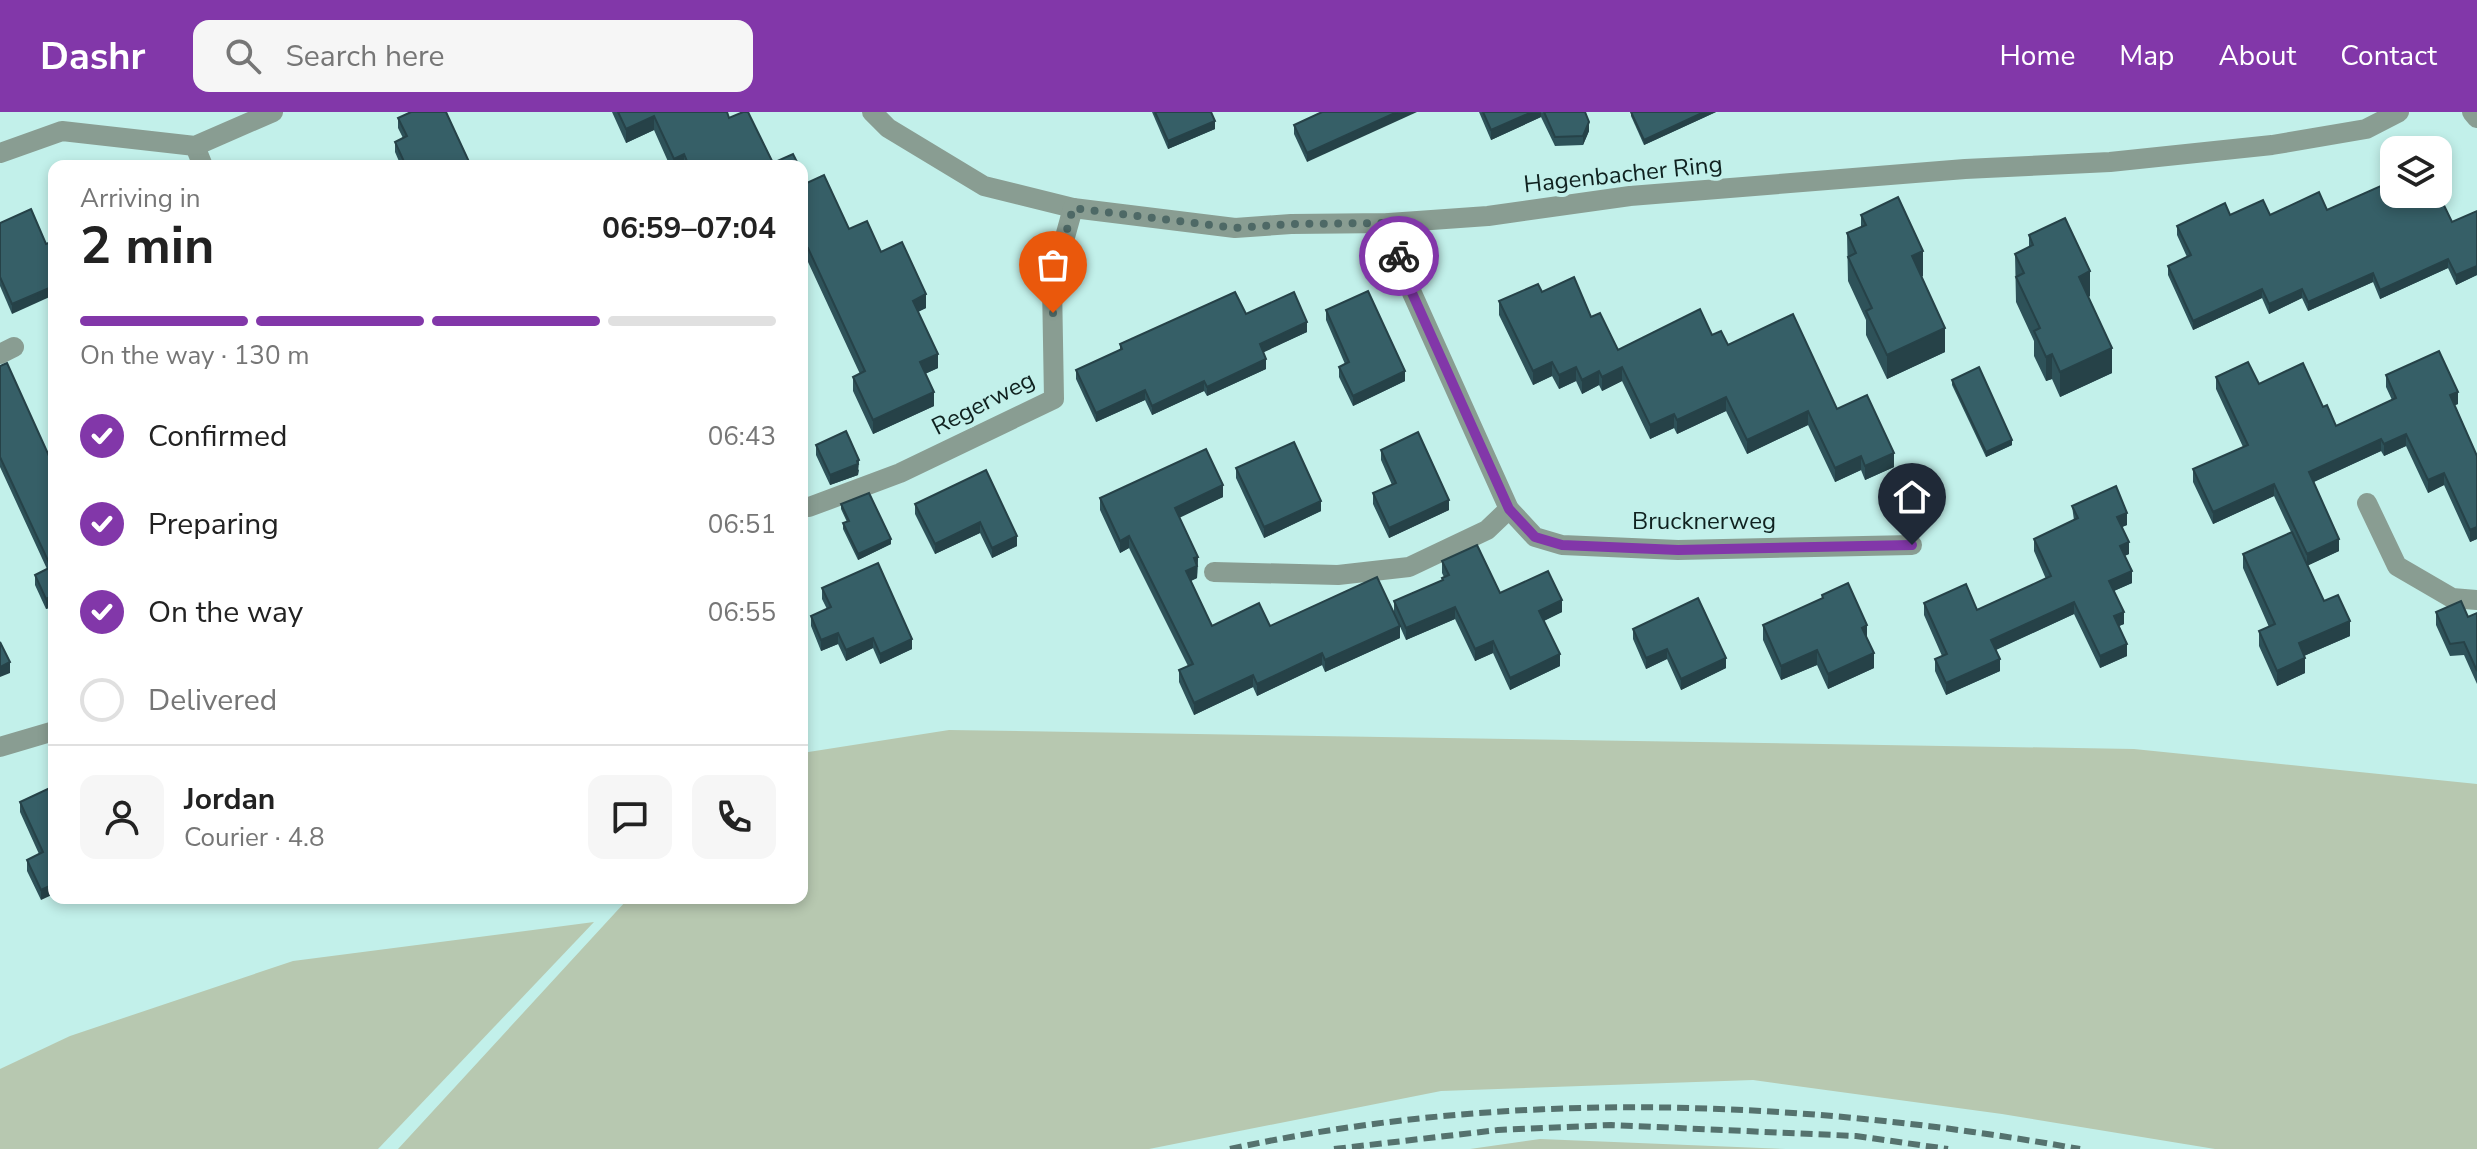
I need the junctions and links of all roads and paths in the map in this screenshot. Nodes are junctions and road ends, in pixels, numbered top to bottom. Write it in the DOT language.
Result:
graph roads {
  1 [pos="273,112"];
  2 [pos="872,112"];
  3 [pos="2399,112"];
  4 [pos="2472,112"];
  5 [pos="2477,118"];
  6 [pos="3,144"];
  7 [pos="195,146"];
  8 [pos="201,160"];
  9 [pos="1073,208"];
  10 [pos="1389,223"];
  11 [pos="2367,503"];
  12 [pos="808,507"];
  13 [pos="1509,509"];
  14 [pos="1912,545"];
  15 [pos="1214,572"];
  16 [pos="2477,600"];
  17 [pos="48,733"];
  18 [pos="0,747"];
  1 -- 7 [label="street"];
  2 -- 9 [label="street, Hagenbacher Ring"];
  3 -- 10 [label="street, Hagenbacher Ring"];
  4 -- 5 [label="street"];
  6 -- 7 [label="street"];
  7 -- 8 [label="street"];
  9 -- 10 [label="street, Hagenbacher Ring"];
  9 -- 12 [label="street, Regerweg"];
  10 -- 13 [label="street, Brucknerweg"];
  11 -- 16 [label="street"];
  13 -- 14 [label="street, Brucknerweg"];
  13 -- 15 [label="street"];
  17 -- 18 [label="street"];
}
